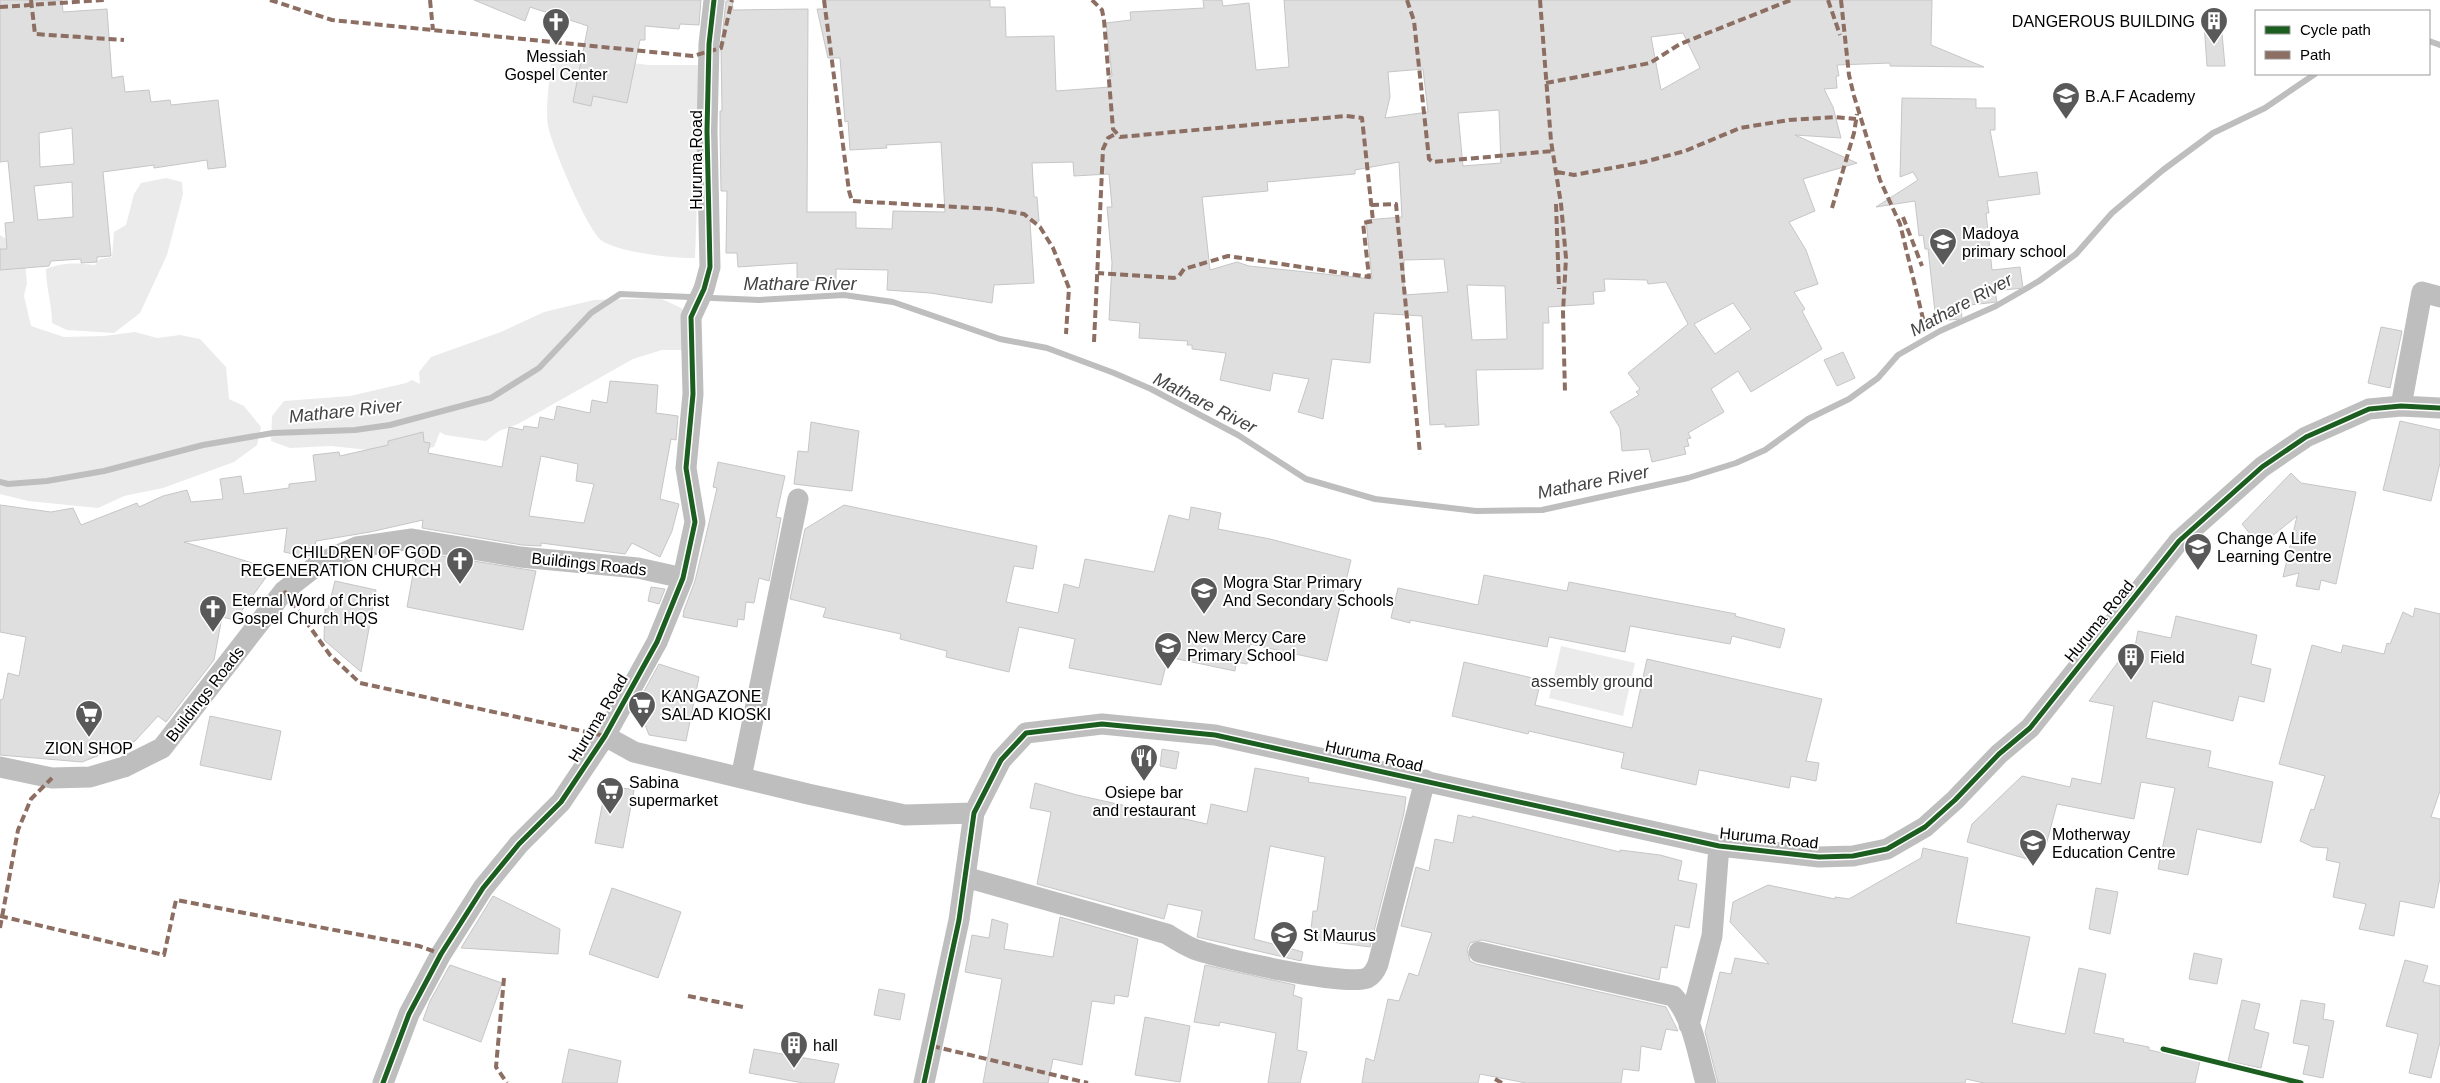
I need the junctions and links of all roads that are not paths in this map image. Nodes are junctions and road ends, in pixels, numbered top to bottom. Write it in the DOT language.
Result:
graph roads {
  1 [pos="714,0"];
  2 [pos="2440,297"];
  3 [pos="2401,406"];
  4 [pos="2440,408"];
  5 [pos="798,499"];
  6 [pos="683,578"];
  7 [pos="605,736"];
  8 [pos="0,767"];
  9 [pos="741,778"];
  10 [pos="1425,780"];
  11 [pos="974,814"];
  12 [pos="1720,846"];
  13 [pos="965,877"];
  14 [pos="1479,952"];
  15 [pos="1689,1025"];
  16 [pos="383,1083"];
  17 [pos="924,1083"];
  18 [pos="1706,1083"];
  1 -- 6 [label="street, Huruma Road"];
  2 -- 3 [label="street"];
  3 -- 4 [label="street, Huruma Road"];
  3 -- 12 [label="street, Huruma Road"];
  5 -- 9 [label="street"];
  6 -- 7 [label="street, Huruma Road"];
  6 -- 8 [label="street, Buildings Roads"];
  7 -- 9 [label="street, Huruma Road"];
  7 -- 16 [label="street, Huruma Road"];
  9 -- 11 [label="street, Huruma Road"];
  10 -- 11 [label="street, Huruma Road"];
  10 -- 12 [label="street, Huruma Road"];
  10 -- 13 [label="street"];
  11 -- 13 [label="street"];
  12 -- 15 [label="street"];
  13 -- 17 [label="street"];
  14 -- 15 [label="street"];
  15 -- 18 [label="street"];
}
